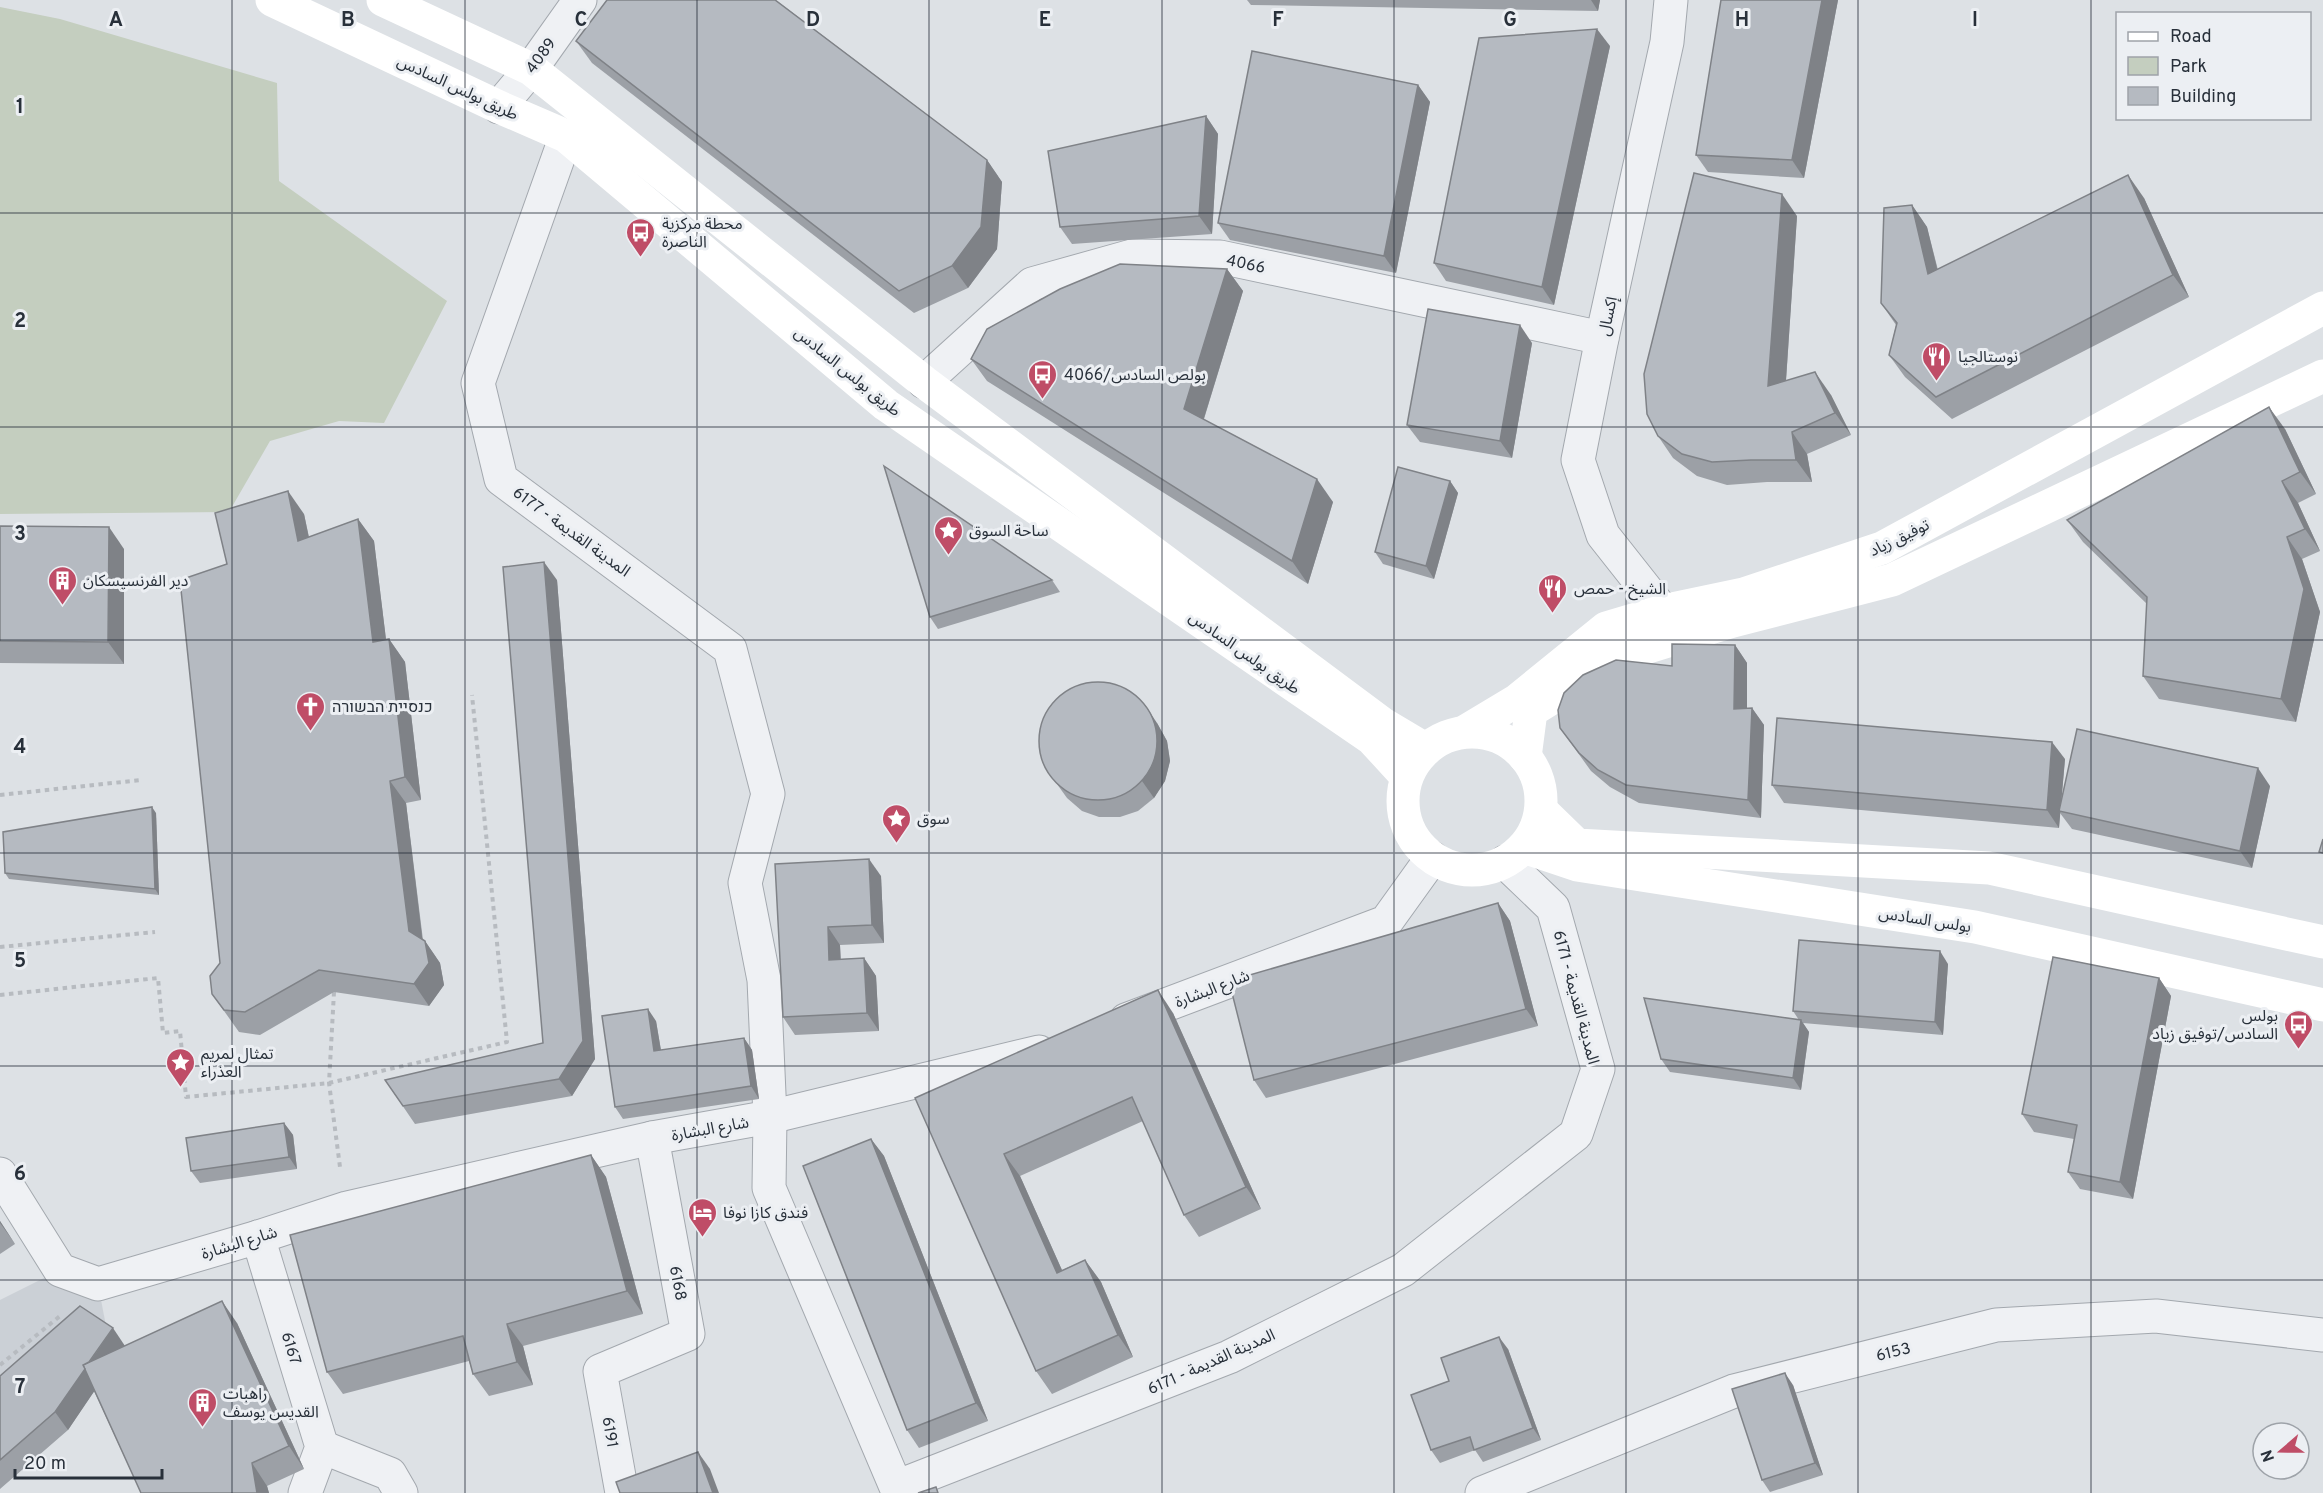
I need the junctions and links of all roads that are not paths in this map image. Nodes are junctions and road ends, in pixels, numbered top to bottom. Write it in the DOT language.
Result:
graph roads {
  1 [pos="272,0"];
  2 [pos="383,0"];
  3 [pos="580,0"];
  4 [pos="1671,0"];
  5 [pos="531,69"];
  6 [pos="499,107"];
  7 [pos="566,136"];
  8 [pos="2323,308"];
  9 [pos="1602,338"];
  10 [pos="2323,376"];
  11 [pos="924,382"];
  12 [pos="1663,611"];
  13 [pos="1466,731"];
  14 [pos="1425,749"];
  15 [pos="1525,757"];
  16 [pos="1406,776"];
  17 [pos="1541,810"];
  18 [pos="1515,854"];
  19 [pos="1432,858"];
  20 [pos="2323,942"];
  21 [pos="2323,1005"];
  22 [pos="1102,1029"];
  23 [pos="1070,1042"];
  24 [pos="771,1117"];
  25 [pos="652,1138"];
  26 [pos="0,1174"];
  27 [pos="258,1237"];
  28 [pos="2323,1335"];
  29 [pos="600,1371"];
  30 [pos="322,1448"];
  31 [pos="305,1493"];
  32 [pos="401,1493"];
  33 [pos="622,1493"];
  34 [pos="1482,1493"];
  1 -- 6 [label="street, طريق بولس السادس"];
  2 -- 5 [label="street, طريق بولس السادس"];
  3 -- 5 [label="street, 4089"];
  4 -- 9 [label="street, إكسال"];
  5 -- 6 [label="street, 4089"];
  5 -- 11 [label="street, طريق بولس السادس"];
  6 -- 7 [label="street, طريق بولس السادس"];
  7 -- 16 [label="street, طريق بولس السادس"];
  7 -- 24 [label="street, المدينة القديمة - 6177"];
  8 -- 12 [label="street, توفيق زياد"];
  9 -- 11 [label="street, 4066"];
  9 -- 12 [label="street, إكسال"];
  10 -- 15 [label="street, توفيق زياد"];
  11 -- 14 [label="street, طريق بولس السادس"];
  12 -- 13 [label="street, توفيق زياد"];
  13 -- 14 [label="street"];
  13 -- 15 [label="street"];
  14 -- 16 [label="street"];
  15 -- 17 [label="street"];
  16 -- 19 [label="street"];
  17 -- 18 [label="street"];
  17 -- 20 [label="street"];
  18 -- 19 [label="street"];
  18 -- 21 [label="street, بولس السادس"];
  18 -- 24 [label="street, المدينة القديمة - 6171"];
  19 -- 22 [label="street, شارع البشارة"];
  23 -- 24 [label="street, شارع البشارة"];
  24 -- 25 [label="street, شارع البشارة"];
  25 -- 27 [label="street, شارع البشارة"];
  25 -- 29 [label="street, 6168"];
  26 -- 27 [label="street, شارع البشارة"];
  27 -- 30 [label="street, 6167"];
  28 -- 34 [label="street, 6153"];
  29 -- 33 [label="street, 6191"];
  30 -- 31 [label="street"];
  30 -- 32 [label="street"];
}
